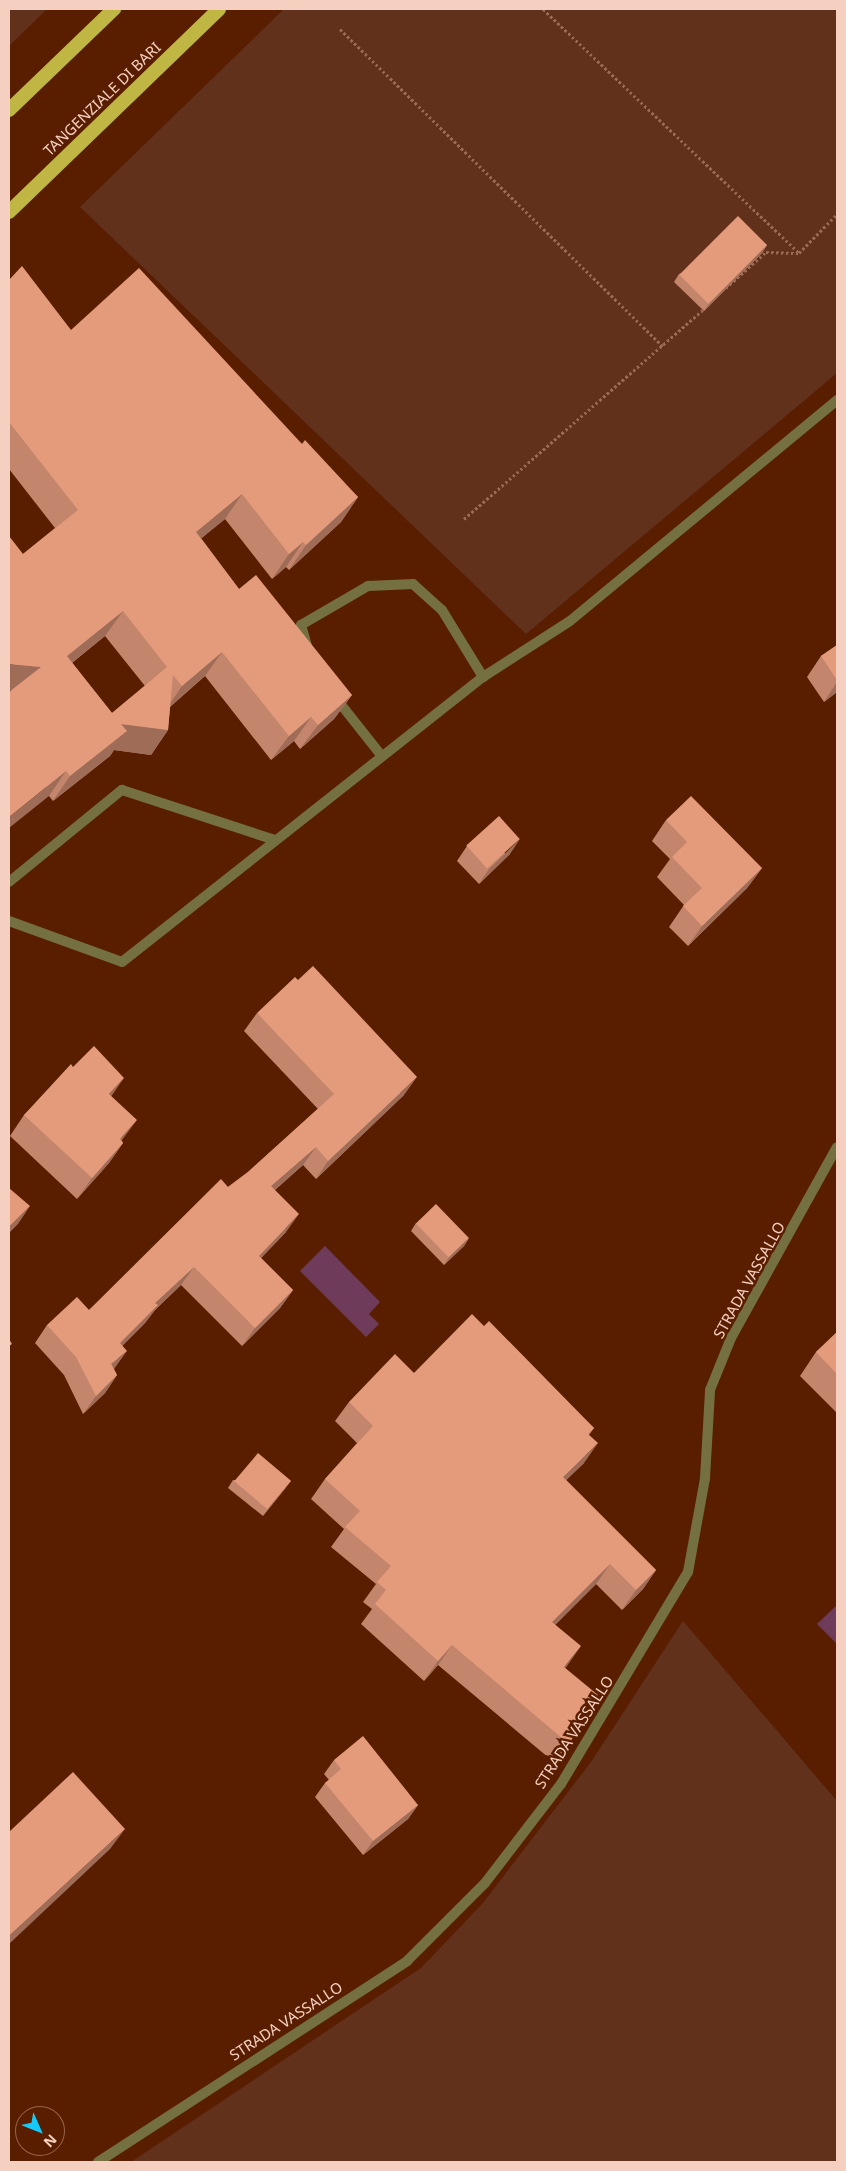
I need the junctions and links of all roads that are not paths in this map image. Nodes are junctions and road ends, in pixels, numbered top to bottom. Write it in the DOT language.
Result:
graph roads {
  1 [pos="114,9"];
  2 [pos="219,9"];
  3 [pos="9,110"];
  4 [pos="9,212"];
  5 [pos="837,400"];
  6 [pos="310,659"];
  7 [pos="483,677"];
  8 [pos="329,689"];
  9 [pos="381,755"];
  10 [pos="275,840"];
  11 [pos="9,882"];
  12 [pos="9,921"];
  13 [pos="837,1147"];
  14 [pos="98,2162"];
  1 -- 3 [label="highway"];
  2 -- 4 [label="highway, TANGENZIALE DI BARI"];
  5 -- 7 [label="street"];
  6 -- 7 [label="street"];
  7 -- 9 [label="street"];
  8 -- 9 [label="street"];
  9 -- 10 [label="street"];
  10 -- 11 [label="street"];
  10 -- 12 [label="street"];
  13 -- 14 [label="street, STRADA VASSALLO"];
}
